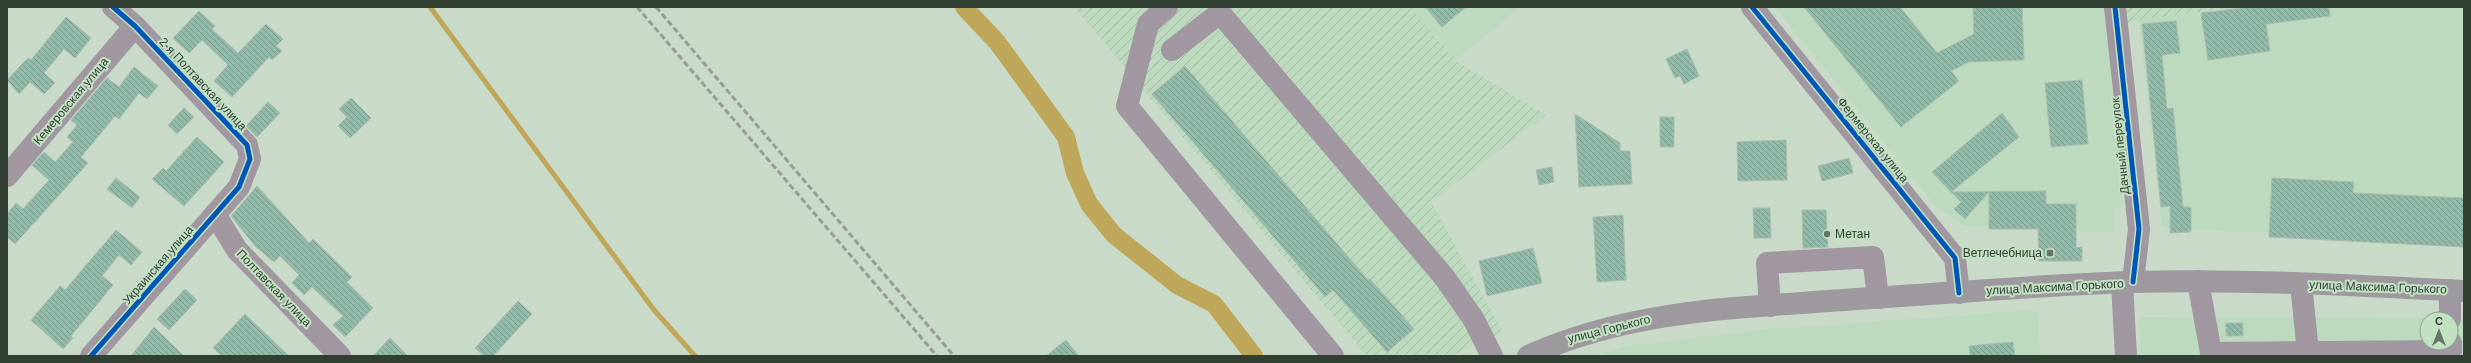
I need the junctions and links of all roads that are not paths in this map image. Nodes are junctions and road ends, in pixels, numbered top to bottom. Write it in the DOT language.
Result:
graph roads {
  1 [pos="113,7"];
  2 [pos="1167,7"];
  3 [pos="1752,7"];
  4 [pos="2115,7"];
  5 [pos="134,26"];
  6 [pos="1172,50"];
  7 [pos="7,176"];
  8 [pos="240,187"];
  9 [pos="215,214"];
  10 [pos="2198,282"];
  11 [pos="2127,283"];
  12 [pos="2301,284"];
  13 [pos="2457,291"];
  14 [pos="1959,293"];
  15 [pos="1878,298"];
  16 [pos="1770,306"];
  17 [pos="2452,311"];
  18 [pos="1694,312"];
  19 [pos="2419,350"];
  20 [pos="2299,353"];
  21 [pos="91,356"];
  22 [pos="340,356"];
  23 [pos="1333,356"];
  24 [pos="1492,356"];
  25 [pos="1528,356"];
  26 [pos="2126,356"];
  1 -- 5 [label="street, 2-я Полтавская улица"];
  2 -- 23 [label="street"];
  3 -- 14 [label="street, Фермерская улица"];
  4 -- 11 [label="street, Дачный переулок"];
  5 -- 7 [label="street, Кемеровская улица"];
  5 -- 8 [label="street, 2-я Полтавская улица"];
  6 -- 24 [label="street"];
  8 -- 9 [label="street, Украинская улица"];
  9 -- 21 [label="street, Украинская улица"];
  9 -- 22 [label="street, Полтавская улица"];
  10 -- 11 [label="main road, улица Максима Горького"];
  10 -- 12 [label="main road, улица Максима Горького"];
  10 -- 20 [label="street"];
  11 -- 14 [label="main road, улица Максима Горького"];
  11 -- 26 [label="street, Дачный переулок"];
  12 -- 13 [label="main road, улица Максима Горького"];
  12 -- 20 [label="street"];
  13 -- 17 [label="street"];
  14 -- 15 [label="main road, улица Максима Горького"];
  15 -- 16 [label="main road, улица Максима Горького"];
  15 -- 16 [label="street"];
  16 -- 18 [label="main road, улица Максима Горького"];
  18 -- 25 [label="main road, улица Горького"];
  19 -- 20 [label="street"];
}
